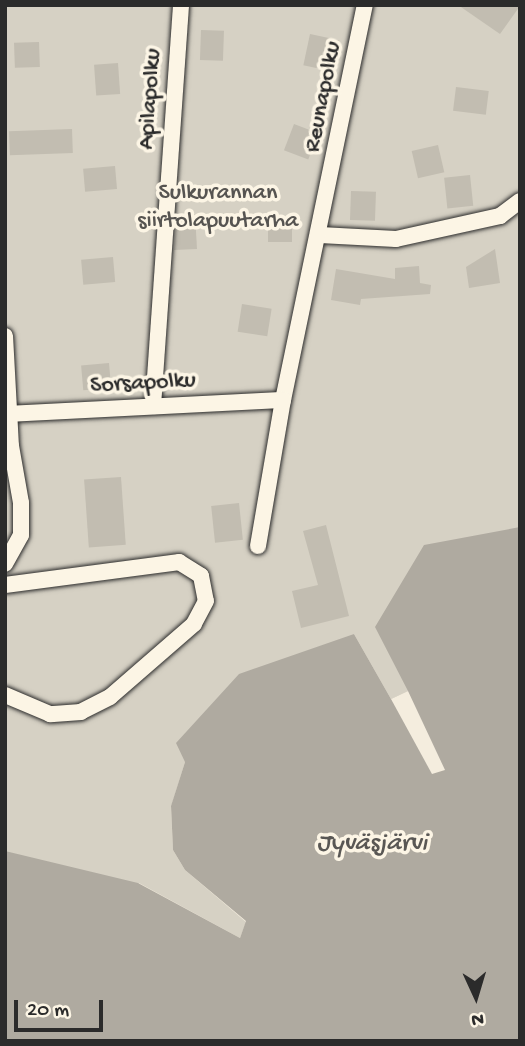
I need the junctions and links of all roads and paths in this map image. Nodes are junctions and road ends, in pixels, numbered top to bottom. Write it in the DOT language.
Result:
graph roads {
  1 [pos="181,5"];
  2 [pos="365,5"];
  3 [pos="520,201"];
  4 [pos="320,234"];
  5 [pos="5,336"];
  6 [pos="283,400"];
  7 [pos="153,406"];
  8 [pos="7,414"];
  9 [pos="258,546"];
  10 [pos="5,564"];
  11 [pos="5,585"];
  12 [pos="5,695"];
  1 -- 7 [label="lane, Apilapolku"];
  2 -- 4 [label="lane, Reunapolku"];
  3 -- 4 [label="lane"];
  4 -- 6 [label="lane, Reunapolku"];
  5 -- 8 [label="lane"];
  6 -- 7 [label="lane, Sorsapolku"];
  6 -- 9 [label="lane, Reunapolku"];
  7 -- 8 [label="lane, Sorsapolku"];
  8 -- 10 [label="lane"];
  11 -- 12 [label="lane"];
}
